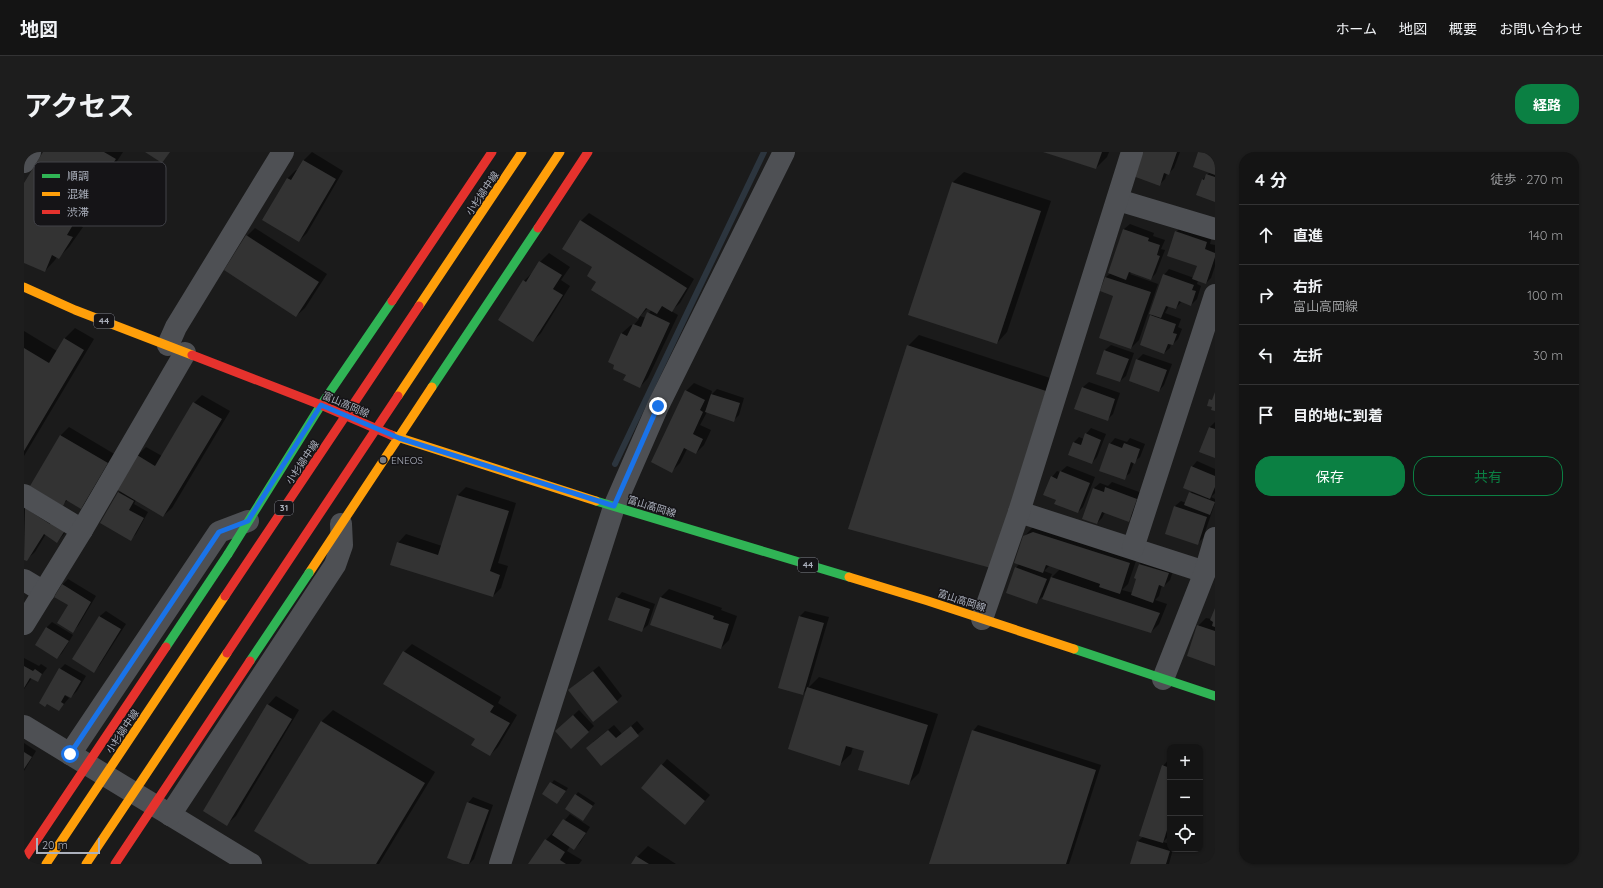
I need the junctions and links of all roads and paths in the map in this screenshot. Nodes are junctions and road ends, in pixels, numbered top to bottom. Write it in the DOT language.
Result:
graph roads {
  1 [pos="30,152"];
  2 [pos="283,152"];
  3 [pos="492,152"];
  4 [pos="522,152"];
  5 [pos="560,152"];
  6 [pos="588,152"];
  7 [pos="784,152"];
  8 [pos="1132,152"];
  9 [pos="24,162"];
  10 [pos="1118,200"];
  11 [pos="1215,229"];
  12 [pos="24,287"];
  13 [pos="1215,295"];
  14 [pos="176,349"];
  15 [pos="321,405"];
  16 [pos="399,438"];
  17 [pos="24,495"];
  18 [pos="614,506"];
  19 [pos="1019,512"];
  20 [pos="248,521"];
  21 [pos="341,524"];
  22 [pos="82,530"];
  23 [pos="1215,538"];
  24 [pos="1134,548"];
  25 [pos="1205,572"];
  26 [pos="24,580"];
  27 [pos="44,592"];
  28 [pos="982,619"];
  29 [pos="24,624"];
  30 [pos="1163,679"];
  31 [pos="1215,696"];
  32 [pos="24,726"];
  33 [pos="70,754"];
  34 [pos="170,815"];
  35 [pos="24,859"];
  36 [pos="46,864"];
  37 [pos="86,864"];
  38 [pos="115,864"];
  39 [pos="251,864"];
  40 [pos="500,864"];
  1 -- 9 [label="street"];
  2 -- 14 [label="street"];
  3 -- 15 [label="main road, 31"];
  4 -- 36 [label="main road, 小杉婦中線 / 31, bridge"];
  5 -- 37 [label="main road, bridge"];
  6 -- 16 [label="main road"];
  7 -- 18 [label="street"];
  8 -- 10 [label="street"];
  10 -- 11 [label="street"];
  10 -- 19 [label="street"];
  12 -- 14 [label="main road, 富山高岡線 / 44"];
  13 -- 24 [label="street"];
  14 -- 15 [label="main road, 富山高岡線 / 44"];
  14 -- 22 [label="street"];
  15 -- 16 [label="main road, 富山高岡線 / 44"];
  15 -- 20 [label="main road, 31"];
  16 -- 18 [label="main road, 富山高岡線 / 44"];
  16 -- 21 [label="main road"];
  17 -- 22 [label="street"];
  18 -- 28 [label="main road, 富山高岡線 / 44"];
  18 -- 40 [label="street"];
  19 -- 24 [label="street"];
  19 -- 28 [label="street"];
  20 -- 33 [label="street"];
  20 -- 35 [label="main road, 31, bridge"];
  21 -- 34 [label="street"];
  21 -- 38 [label="main road, bridge"];
  22 -- 27 [label="street"];
  23 -- 25 [label="street"];
  24 -- 25 [label="street"];
  25 -- 30 [label="street"];
  26 -- 27 [label="street"];
  27 -- 29 [label="street"];
  28 -- 30 [label="main road, 富山高岡線 / 44"];
  30 -- 31 [label="main road, 富山高岡線 / 44"];
  32 -- 33 [label="street"];
  33 -- 34 [label="street"];
  34 -- 39 [label="street"];
}
